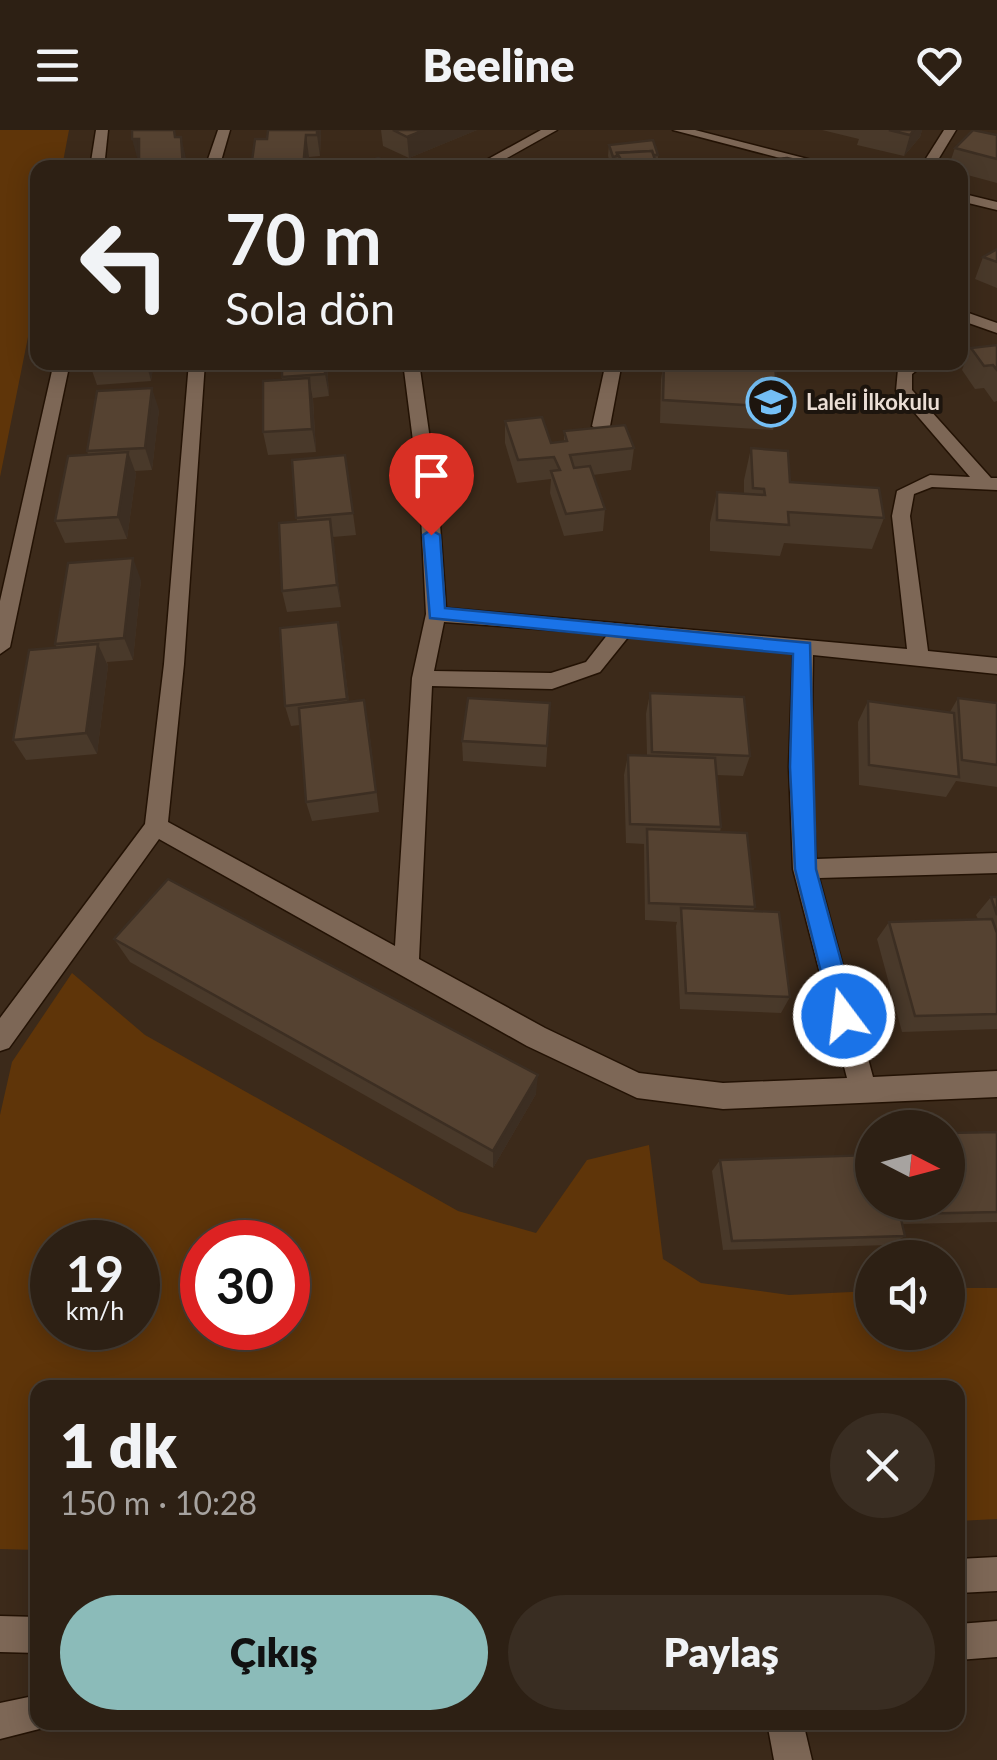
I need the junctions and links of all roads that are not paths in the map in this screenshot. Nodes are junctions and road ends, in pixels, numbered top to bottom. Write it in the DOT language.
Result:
graph roads {
  1 [pos="102,130"];
  2 [pos="224,130"];
  3 [pos="552,130"];
  4 [pos="679,130"];
  5 [pos="950,130"];
  6 [pos="718,134"];
  7 [pos="98,160"];
  8 [pos="215,160"];
  9 [pos="494,160"];
  10 [pos="809,160"];
  11 [pos="931,160"];
  12 [pos="968,199"];
  13 [pos="997,206"];
  14 [pos="60,370"];
  15 [pos="195,370"];
  16 [pos="412,370"];
  17 [pos="612,370"];
  18 [pos="907,370"];
  19 [pos="601,426"];
  20 [pos="991,483"];
  21 [pos="436,614"];
  22 [pos="624,628"];
  23 [pos="0,647"];
  24 [pos="803,648"];
  25 [pos="918,658"];
  26 [pos="997,666"];
  27 [pos="422,678"];
  28 [pos="156,826"];
  29 [pos="997,863"];
  30 [pos="806,869"];
  31 [pos="406,964"];
  32 [pos="0,1039"];
  33 [pos="997,1084"];
  34 [pos="863,1088"];
  35 [pos="997,1574"];
  36 [pos="965,1576"];
  37 [pos="0,1634"];
  38 [pos="30,1635"];
  39 [pos="997,1639"];
  40 [pos="965,1641"];
  41 [pos="30,1715"];
  42 [pos="0,1721"];
  43 [pos="786,1730"];
  44 [pos="792,1760"];
  1 -- 7 [label="street"];
  2 -- 8 [label="street"];
  3 -- 9 [label="street"];
  4 -- 6 [label="street"];
  5 -- 11 [label="street"];
  6 -- 10 [label="street"];
  12 -- 13 [label="street"];
  14 -- 23 [label="street"];
  15 -- 28 [label="street"];
  16 -- 21 [label="street"];
  17 -- 19 [label="street"];
  18 -- 20 [label="street"];
  20 -- 25 [label="street"];
  21 -- 22 [label="street"];
  21 -- 27 [label="street"];
  22 -- 24 [label="street"];
  22 -- 27 [label="street"];
  24 -- 25 [label="street"];
  24 -- 30 [label="street"];
  25 -- 26 [label="street"];
  27 -- 31 [label="street"];
  28 -- 31 [label="street"];
  28 -- 32 [label="street"];
  29 -- 30 [label="street"];
  30 -- 34 [label="street"];
  31 -- 34 [label="street"];
  33 -- 34 [label="street"];
  35 -- 36 [label="street"];
  37 -- 38 [label="street"];
  39 -- 40 [label="street"];
  41 -- 42 [label="street"];
  43 -- 44 [label="street"];
}
